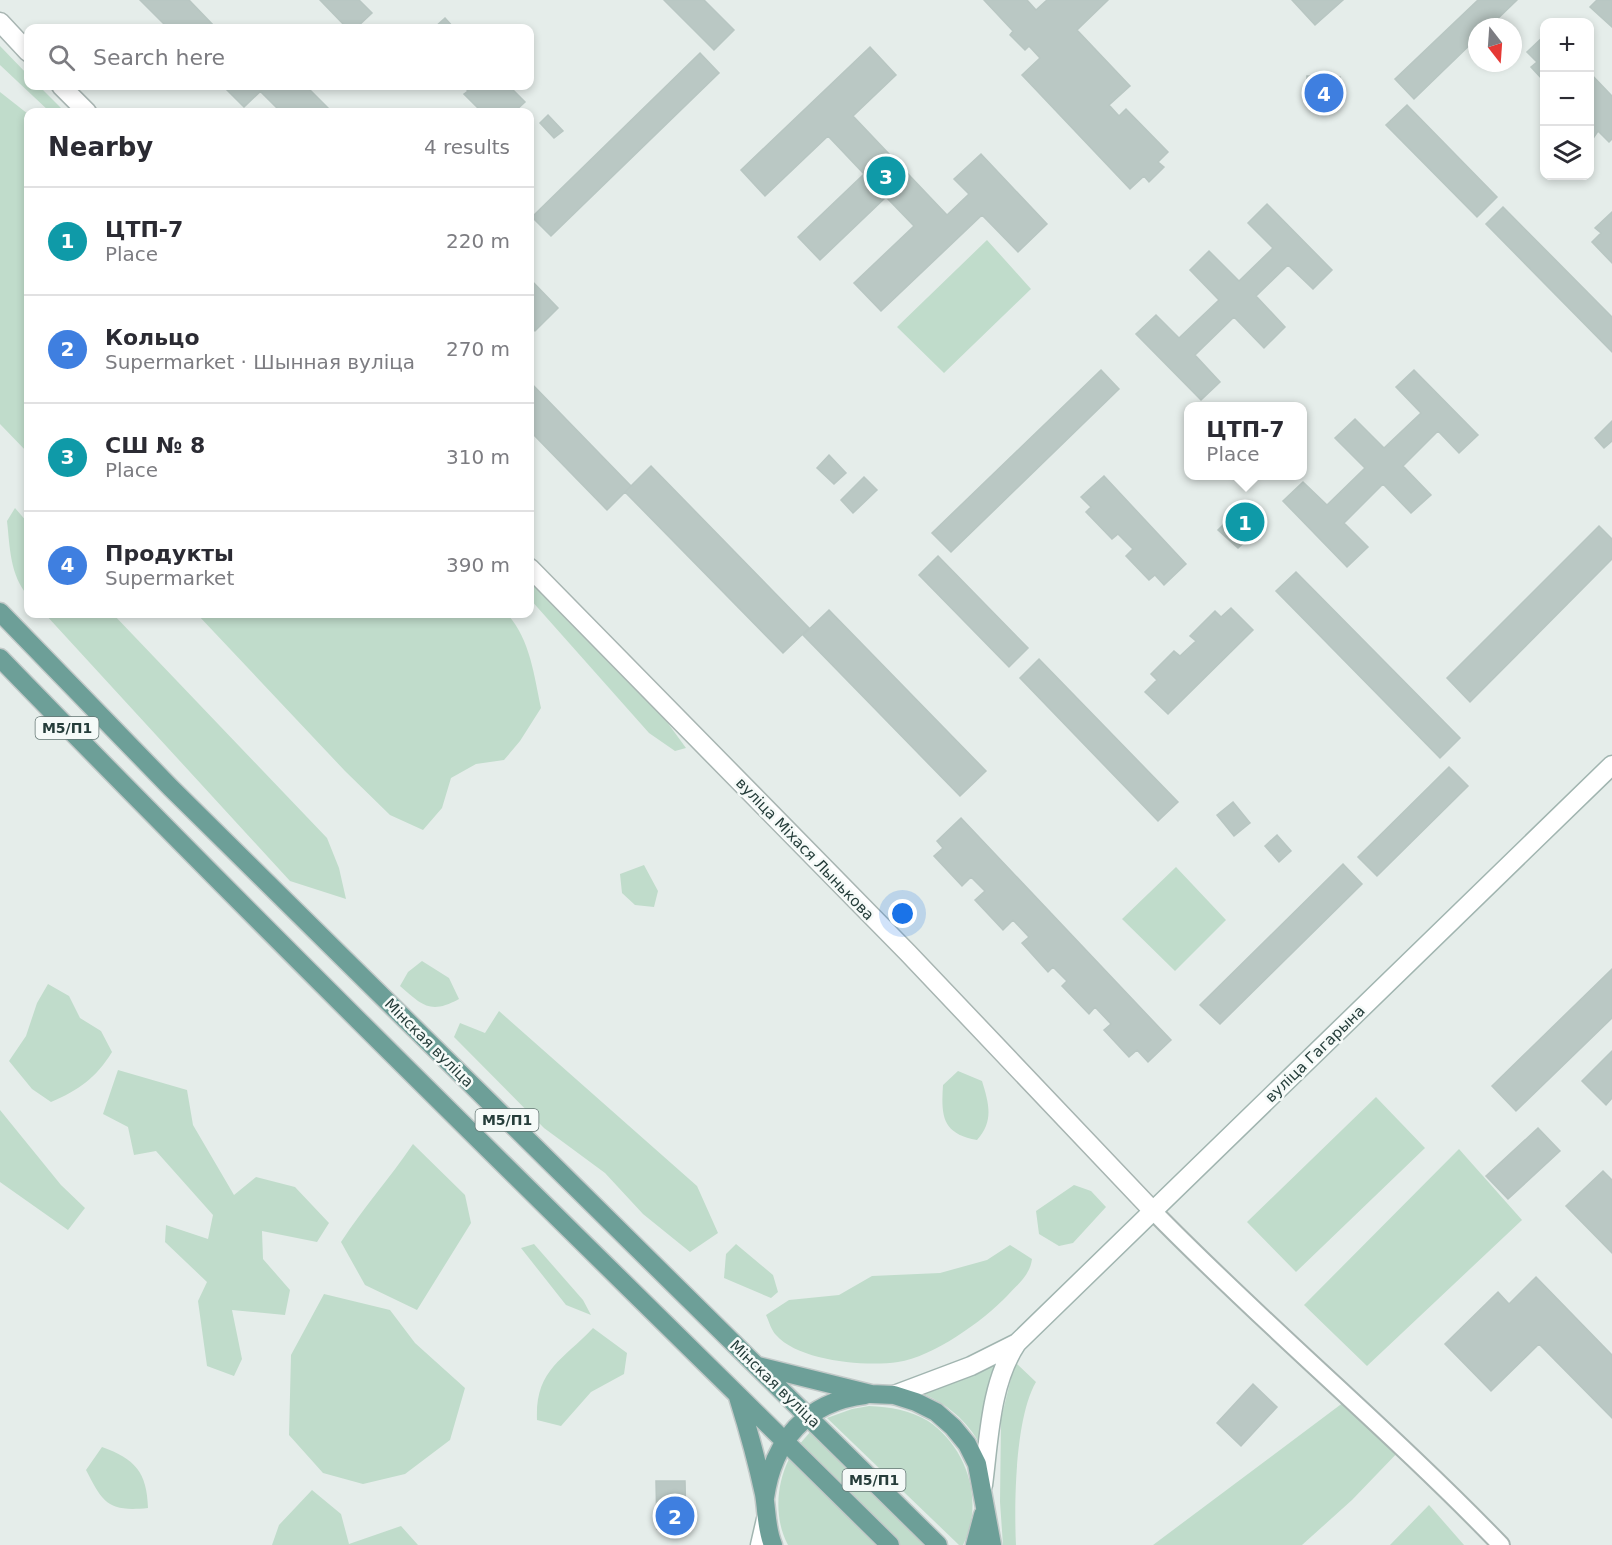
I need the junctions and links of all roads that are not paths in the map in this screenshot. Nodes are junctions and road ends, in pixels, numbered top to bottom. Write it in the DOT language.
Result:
graph roads {
  1 [pos="0,22"];
  2 [pos="24,48"];
  3 [pos="65,90"];
  4 [pos="83,108"];
  5 [pos="534,572"];
  6 [pos="0,612"];
  7 [pos="0,658"];
  8 [pos="1612,765"];
  9 [pos="1153,1211"];
  10 [pos="1017,1343"];
  11 [pos="758,1366"];
  12 [pos="736,1393"];
  13 [pos="871,1394"];
  14 [pos="894,1395"];
  15 [pos="808,1416"];
  16 [pos="785,1441"];
  17 [pos="983,1485"];
  18 [pos="765,1498"];
  19 [pos="984,1507"];
  20 [pos="766,1519"];
  21 [pos="760,1545"];
  22 [pos="773,1545"];
  23 [pos="890,1545"];
  24 [pos="939,1545"];
  25 [pos="975,1545"];
  26 [pos="992,1545"];
  27 [pos="1501,1545"];
  1 -- 2 [label="main road"];
  3 -- 4 [label="main road"];
  5 -- 9 [label="main road, вуліца Міхася Лынькова"];
  6 -- 11 [label="main road, Мінская вуліца / М5/П1"];
  7 -- 12 [label="main road, М5/П1"];
  8 -- 9 [label="main road, вуліца Гагарына"];
  9 -- 10 [label="main road, вуліца Гагарына"];
  9 -- 27 [label="street"];
  10 -- 14 [label="main road, вуліца Гагарына"];
  10 -- 17 [label="main road, вуліца Гагарына"];
  11 -- 13 [label="main road"];
  11 -- 15 [label="main road, Мінская вуліца / М5/П1"];
  12 -- 16 [label="main road, М5/П1"];
  12 -- 18 [label="main road"];
  13 -- 14 [label="main road"];
  13 -- 15 [label="main road"];
  14 -- 17 [label="main road"];
  15 -- 16 [label="main road"];
  15 -- 24 [label="main road, Мінская вуліца / М5/П1"];
  16 -- 18 [label="main road"];
  16 -- 23 [label="main road, М5/П1"];
  17 -- 19 [label="main road"];
  18 -- 20 [label="main road"];
  19 -- 25 [label="main road"];
  19 -- 26 [label="main road"];
  20 -- 21 [label="main road"];
  20 -- 22 [label="main road"];
}
